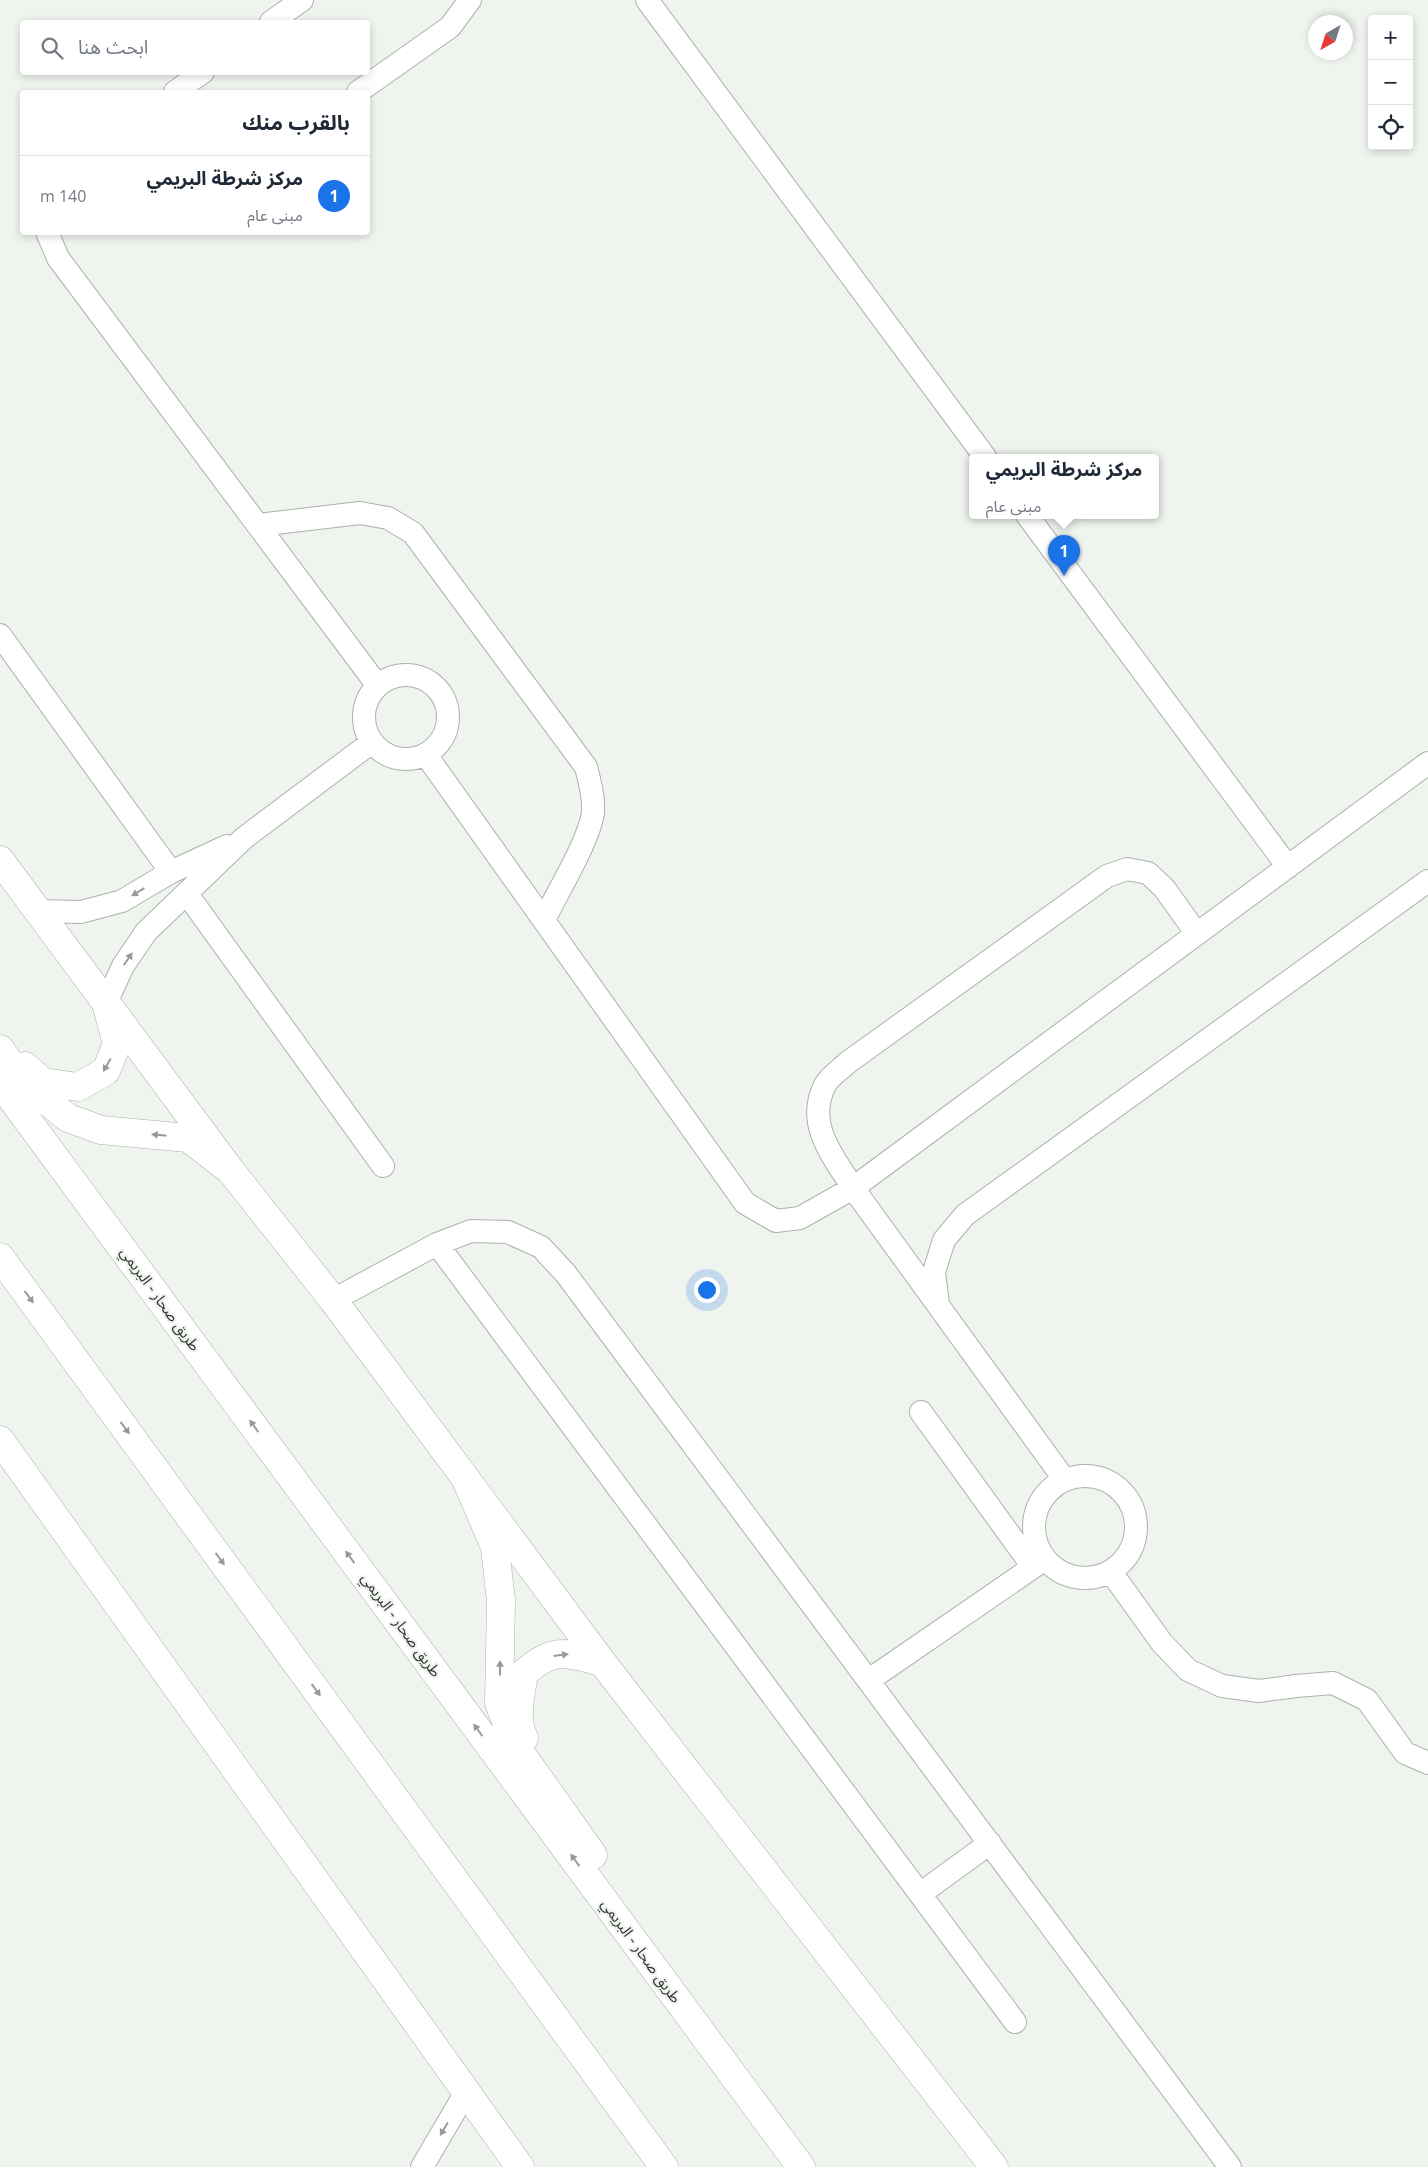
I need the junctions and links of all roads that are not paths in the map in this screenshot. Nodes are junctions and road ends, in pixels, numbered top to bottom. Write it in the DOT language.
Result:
graph roads {
  1 [pos="302,0"];
  2 [pos="470,0"];
  3 [pos="647,0"];
  4 [pos="274,20"];
  5 [pos="199,75"];
  6 [pos="178,90"];
  7 [pos="361,90"];
  8 [pos="48,235"];
  9 [pos="983,454"];
  10 [pos="1031,519"];
  11 [pos="258,525"];
  12 [pos="0,635"];
  13 [pos="378,686"];
  14 [pos="372,742"];
  15 [pos="426,755"];
  16 [pos="1428,763"];
  17 [pos="244,838"];
  18 [pos="0,860"];
  19 [pos="1288,867"];
  20 [pos="171,872"];
  21 [pos="1428,881"];
  22 [pos="187,894"];
  23 [pos="37,911"];
  24 [pos="544,920"];
  25 [pos="1197,934"];
  26 [pos="106,1003"];
  27 [pos="0,1044"];
  28 [pos="0,1049"];
  29 [pos="0,1083"];
  30 [pos="383,1166"];
  31 [pos="231,1171"];
  32 [pos="853,1188"];
  33 [pos="437,1244"];
  34 [pos="0,1257"];
  35 [pos="333,1300"];
  36 [pos="938,1305"];
  37 [pos="921,1412"];
  38 [pos="0,1440"];
  39 [pos="1064,1479"];
  40 [pos="467,1482"];
  41 [pos="1039,1563"];
  42 [pos="1111,1572"];
  43 [pos="602,1662"];
  44 [pos="869,1680"];
  45 [pos="1428,1764"];
  46 [pos="570,1822"];
  47 [pos="990,1843"];
  48 [pos="920,1894"];
  49 [pos="1015,2022"];
  50 [pos="466,2092"];
  51 [pos="422,2167"];
  52 [pos="520,2167"];
  53 [pos="664,2167"];
  54 [pos="803,2167"];
  55 [pos="994,2167"];
  56 [pos="1230,2167"];
  1 -- 4 [label="lane"];
  2 -- 7 [label="lane"];
  3 -- 9 [label="lane"];
  5 -- 6 [label="lane"];
  8 -- 11 [label="lane"];
  10 -- 19 [label="lane"];
  11 -- 13 [label="lane"];
  11 -- 24 [label="lane"];
  12 -- 20 [label="lane"];
  13 -- 14 [label="lane"];
  13 -- 15 [label="lane"];
  14 -- 15 [label="lane"];
  14 -- 17 [label="lane"];
  15 -- 24 [label="lane"];
  16 -- 19 [label="lane"];
  17 -- 20 [label="lane"];
  17 -- 22 [label="lane"];
  18 -- 23 [label="main road"];
  19 -- 25 [label="lane"];
  20 -- 23 [label="lane, one-way"];
  21 -- 36 [label="lane"];
  26 -- 22 [label="lane, one-way"];
  22 -- 30 [label="lane"];
  23 -- 26 [label="main road"];
  24 -- 32 [label="lane"];
  25 -- 32 [label="lane"];
  25 -- 32 [label="lane"];
  26 -- 27 [label="main road, one-way"];
  26 -- 31 [label="main road"];
  31 -- 28 [label="main road, one-way"];
  54 -- 29 [label="main road, طريق صحار - البريمي, one-way"];
  31 -- 35 [label="main road"];
  32 -- 36 [label="lane"];
  33 -- 35 [label="lane"];
  33 -- 44 [label="lane"];
  33 -- 48 [label="lane"];
  34 -- 53 [label="main road, one-way"];
  35 -- 40 [label="main road"];
  36 -- 39 [label="lane"];
  37 -- 41 [label="lane"];
  38 -- 50 [label="main road"];
  39 -- 41 [label="lane"];
  39 -- 42 [label="lane"];
  40 -- 43 [label="main road"];
  46 -- 40 [label="main road, one-way"];
  41 -- 42 [label="lane"];
  41 -- 44 [label="lane"];
  42 -- 45 [label="lane"];
  46 -- 43 [label="main road, one-way"];
  43 -- 55 [label="main road"];
  44 -- 47 [label="lane"];
  46 -- 54 [label="main road"];
  47 -- 48 [label="lane"];
  47 -- 56 [label="lane"];
  48 -- 49 [label="lane"];
  50 -- 51 [label="lane, one-way"];
  50 -- 52 [label="main road"];
}
